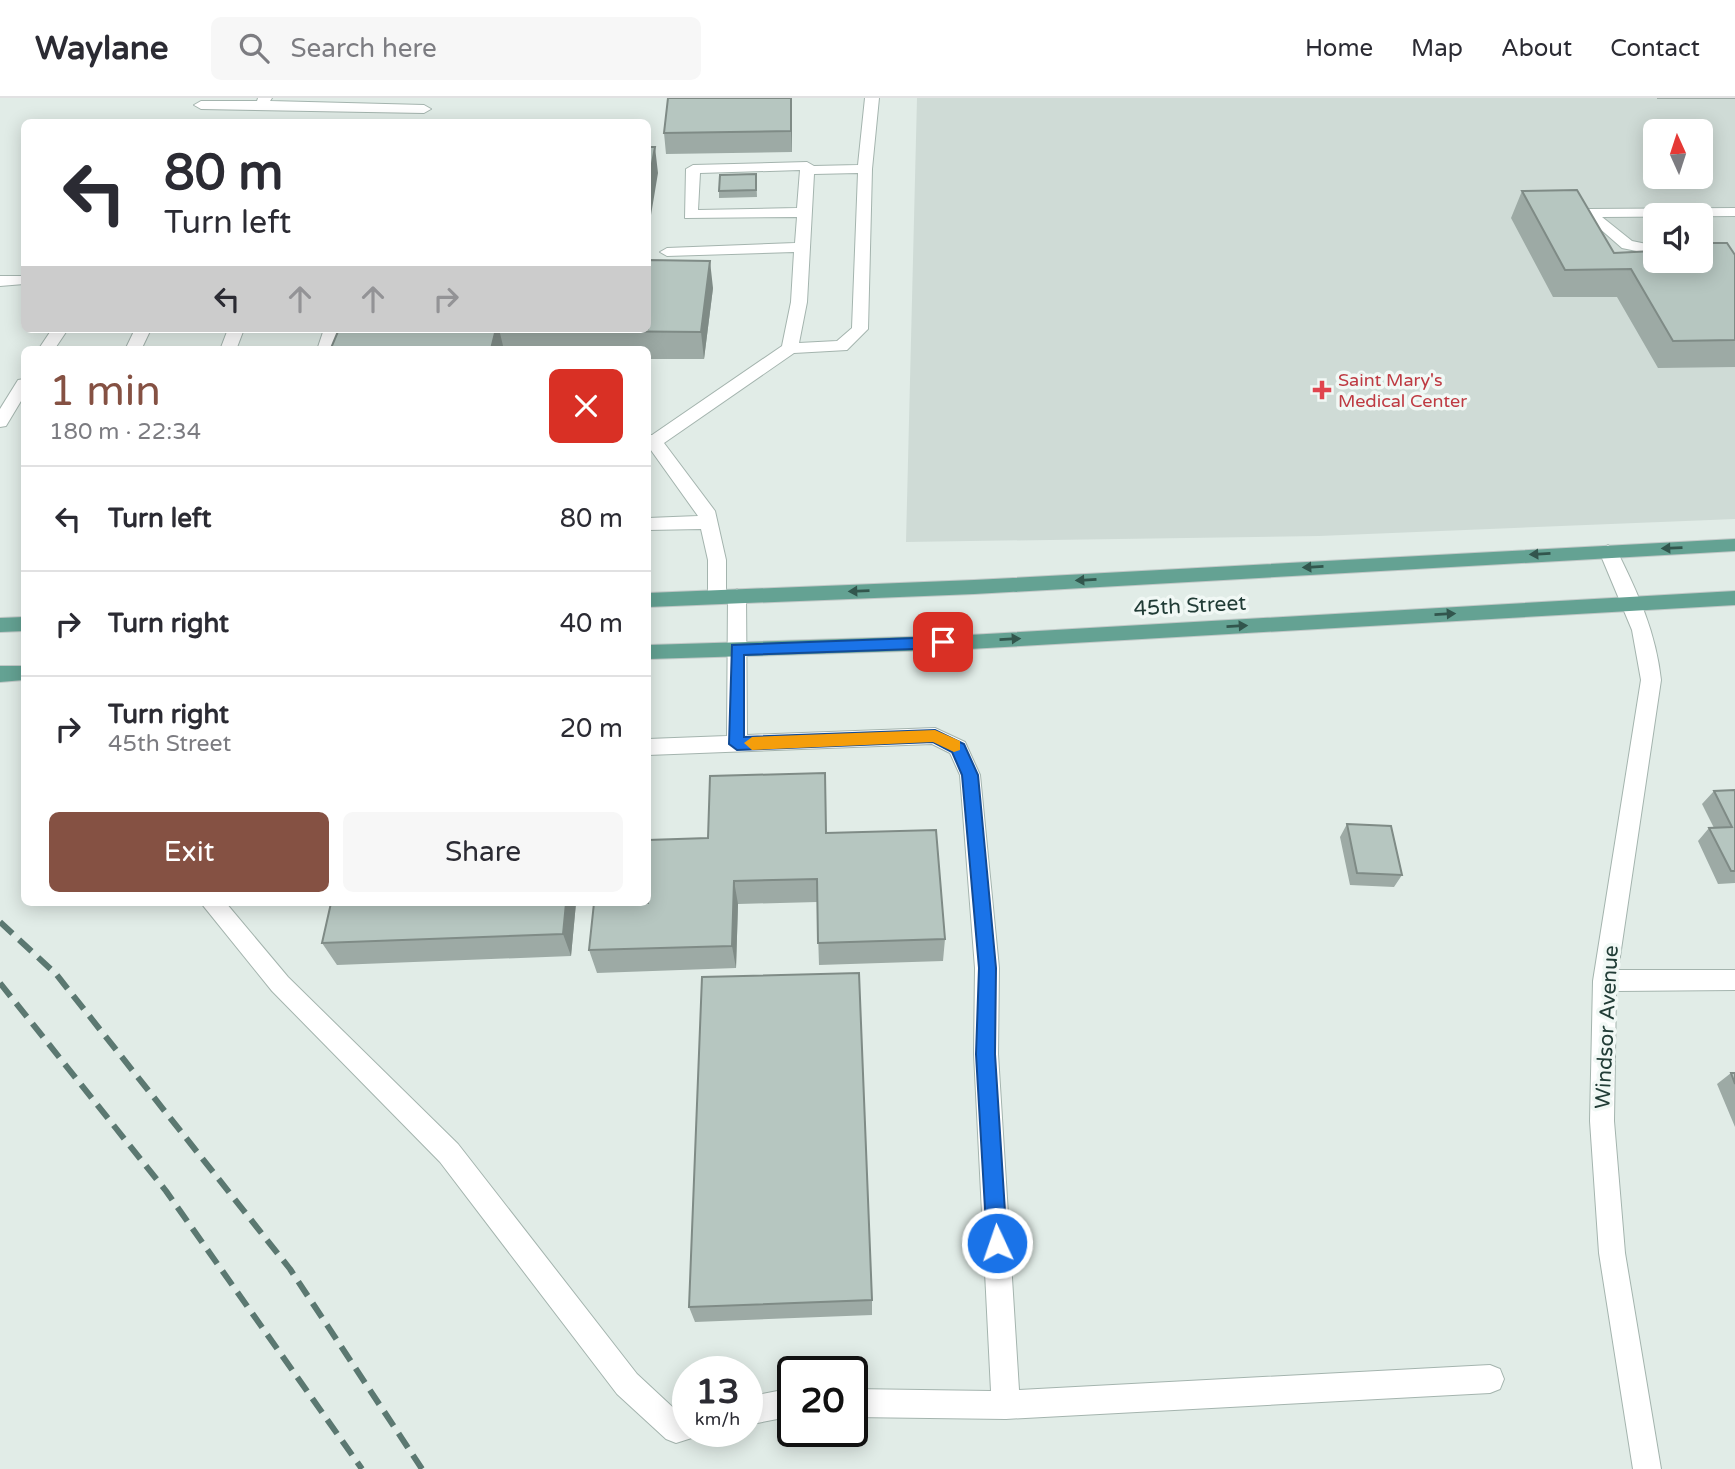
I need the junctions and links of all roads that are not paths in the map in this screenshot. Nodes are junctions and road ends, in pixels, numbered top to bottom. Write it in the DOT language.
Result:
graph roads {
  1 [pos="872,98"];
  2 [pos="263,102"];
  3 [pos="200,106"];
  4 [pos="424,109"];
  5 [pos="865,169"];
  6 [pos="807,170"];
  7 [pos="804,212"];
  8 [pos="1713,212"];
  9 [pos="1735,212"];
  10 [pos="1643,213"];
  11 [pos="802,247"];
  12 [pos="1643,250"];
  13 [pos="667,252"];
  14 [pos="21,280"];
  15 [pos="0,281"];
  16 [pos="790,348"];
  17 [pos="21,389"];
  18 [pos="0,422"];
  19 [pos="653,447"];
  20 [pos="708,522"];
  21 [pos="651,524"];
  22 [pos="1735,545"];
  23 [pos="1608,551"];
  24 [pos="727,597"];
  25 [pos="1735,598"];
  26 [pos="651,600"];
  27 [pos="1633,602"];
  28 [pos="21,624"];
  29 [pos="0,625"];
  30 [pos="737,649"];
  31 [pos="651,652"];
  32 [pos="21,673"];
  33 [pos="0,674"];
  34 [pos="737,744"];
  35 [pos="651,747"];
  36 [pos="215,906"];
  37 [pos="1735,980"];
  38 [pos="1605,981"];
  39 [pos="1490,1380"];
  40 [pos="868,1403"];
  41 [pos="1006,1405"];
  42 [pos="672,1425"];
  43 [pos="1647,1469"];
  1 -- 5 [label="street"];
  2 -- 3 [label="street"];
  2 -- 4 [label="street"];
  5 -- 6 [label="street"];
  5 -- 16 [label="street"];
  6 -- 7 [label="street"];
  6 -- 7 [label="street"];
  7 -- 11 [label="street"];
  8 -- 9 [label="street"];
  10 -- 12 [label="street"];
  11 -- 13 [label="street"];
  11 -- 16 [label="street"];
  14 -- 15 [label="street"];
  16 -- 19 [label="street"];
  17 -- 18 [label="street"];
  19 -- 20 [label="street"];
  20 -- 21 [label="street"];
  20 -- 24 [label="street"];
  22 -- 23 [label="main road, 45th Street, one-way"];
  23 -- 24 [label="main road, 45th Street, one-way"];
  23 -- 27 [label="street, Windsor Avenue"];
  24 -- 26 [label="main road, 45th Street"];
  24 -- 30 [label="street"];
  25 -- 27 [label="main road, 45th Street"];
  30 -- 27 [label="main road, 45th Street, one-way"];
  27 -- 38 [label="street, Windsor Avenue"];
  28 -- 29 [label="main road"];
  30 -- 31 [label="main road, 45th Street"];
  30 -- 34 [label="street"];
  32 -- 33 [label="main road"];
  34 -- 35 [label="street"];
  34 -- 41 [label="street"];
  36 -- 42 [label="street"];
  37 -- 38 [label="street"];
  38 -- 43 [label="street, Windsor Avenue"];
  39 -- 41 [label="street"];
  40 -- 41 [label="street"];
}
